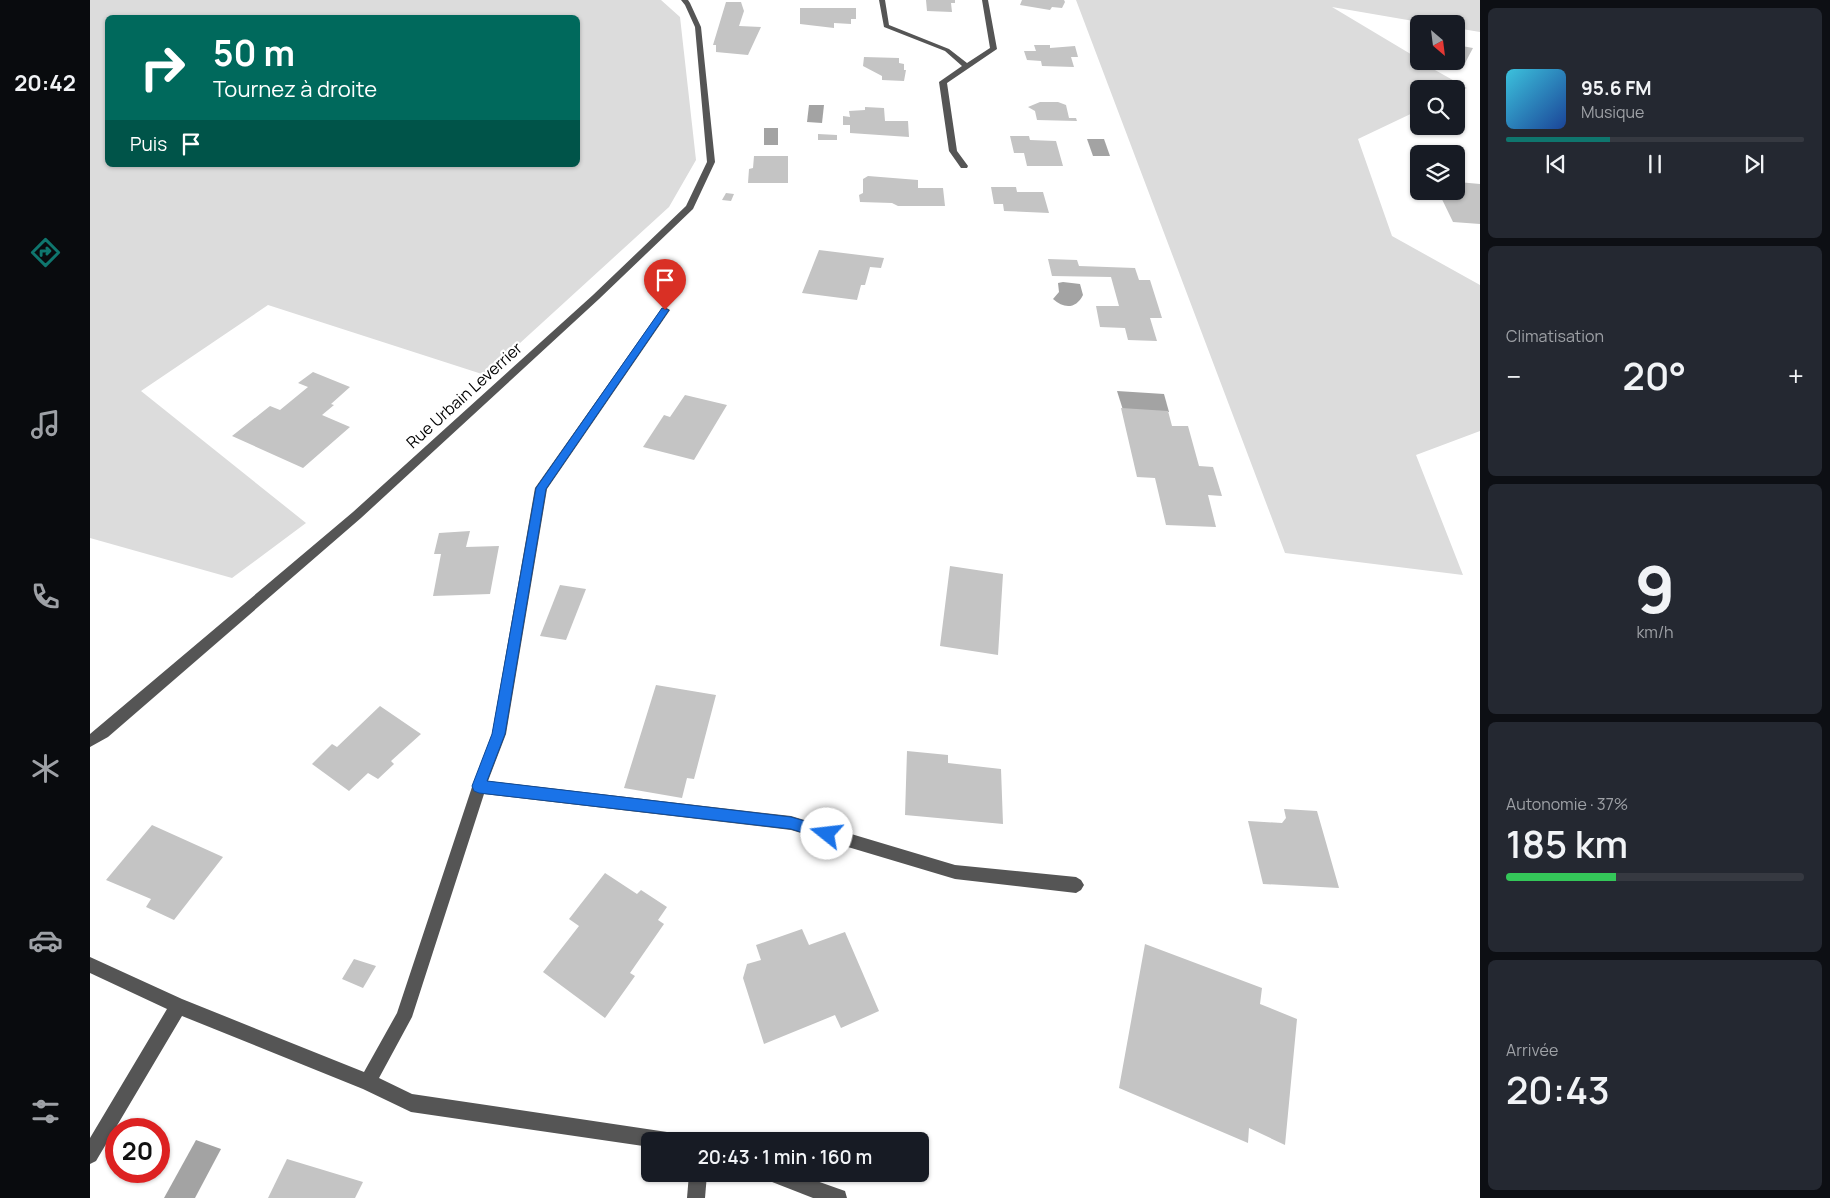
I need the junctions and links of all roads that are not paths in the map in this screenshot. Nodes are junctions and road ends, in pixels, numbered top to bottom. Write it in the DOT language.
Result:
graph roads {
  1 [pos="684,0"];
  2 [pos="882,0"];
  3 [pos="985,0"];
  4 [pos="966,66"];
  5 [pos="964,166"];
  6 [pos="665,310"];
  7 [pos="90,742"];
  8 [pos="479,786"];
  9 [pos="1076,885"];
  10 [pos="90,966"];
  11 [pos="178,1006"];
  12 [pos="368,1082"];
  13 [pos="641,1137"];
  14 [pos="90,1155"];
  15 [pos="697,1182"];
  16 [pos="795,1182"];
  17 [pos="696,1198"];
  18 [pos="838,1198"];
  1 -- 7 [label="street, Rue Urbain Leverrier"];
  2 -- 4 [label="street"];
  3 -- 4 [label="street"];
  4 -- 5 [label="street"];
  6 -- 8 [label="street"];
  8 -- 9 [label="street"];
  8 -- 12 [label="street"];
  10 -- 11 [label="street"];
  11 -- 12 [label="street"];
  11 -- 14 [label="street"];
  12 -- 13 [label="street"];
  15 -- 17 [label="street"];
  16 -- 18 [label="street"];
}
